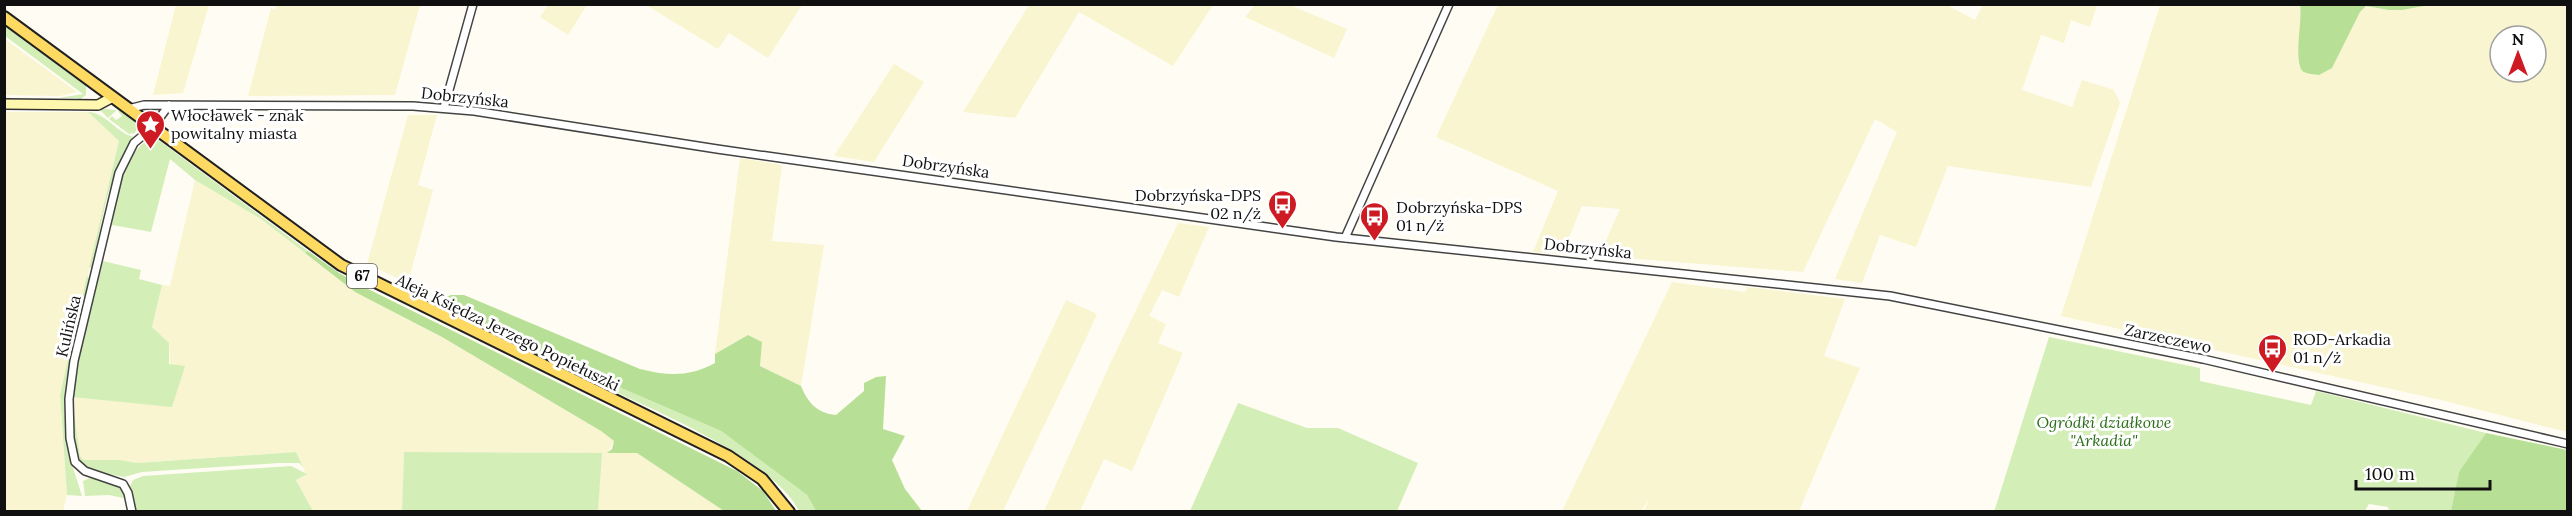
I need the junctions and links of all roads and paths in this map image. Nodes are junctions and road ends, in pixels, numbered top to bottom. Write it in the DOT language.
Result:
graph roads {
  1 [pos="473,4"];
  2 [pos="1449,4"];
  3 [pos="4,17"];
  4 [pos="113,97"];
  5 [pos="4,105"];
  6 [pos="169,105"];
  7 [pos="444,108"];
  8 [pos="128,109"];
  9 [pos="153,127"];
  10 [pos="1345,238"];
  11 [pos="1759,281"];
  12 [pos="2568,444"];
  13 [pos="132,512"];
  14 [pos="789,512"];
  1 -- 7 [label="street"];
  2 -- 10 [label="street"];
  3 -- 4 [label="main road, 67"];
  4 -- 5 [label="street"];
  4 -- 8 [label="main road, 67"];
  6 -- 7 [label="street, Dobrzyńska"];
  6 -- 8 [label="street, Dobrzyńska"];
  6 -- 9 [label="street"];
  7 -- 10 [label="street, Dobrzyńska"];
  8 -- 9 [label="main road, Aleja Księdza Jerzego Popiełuszki / 67"];
  9 -- 13 [label="street, Kulińska"];
  9 -- 14 [label="main road, Aleja Księdza Jerzego Popiełuszki / 67"];
  10 -- 11 [label="street, Dobrzyńska"];
  11 -- 12 [label="street, Zarzeczewo"];
}
